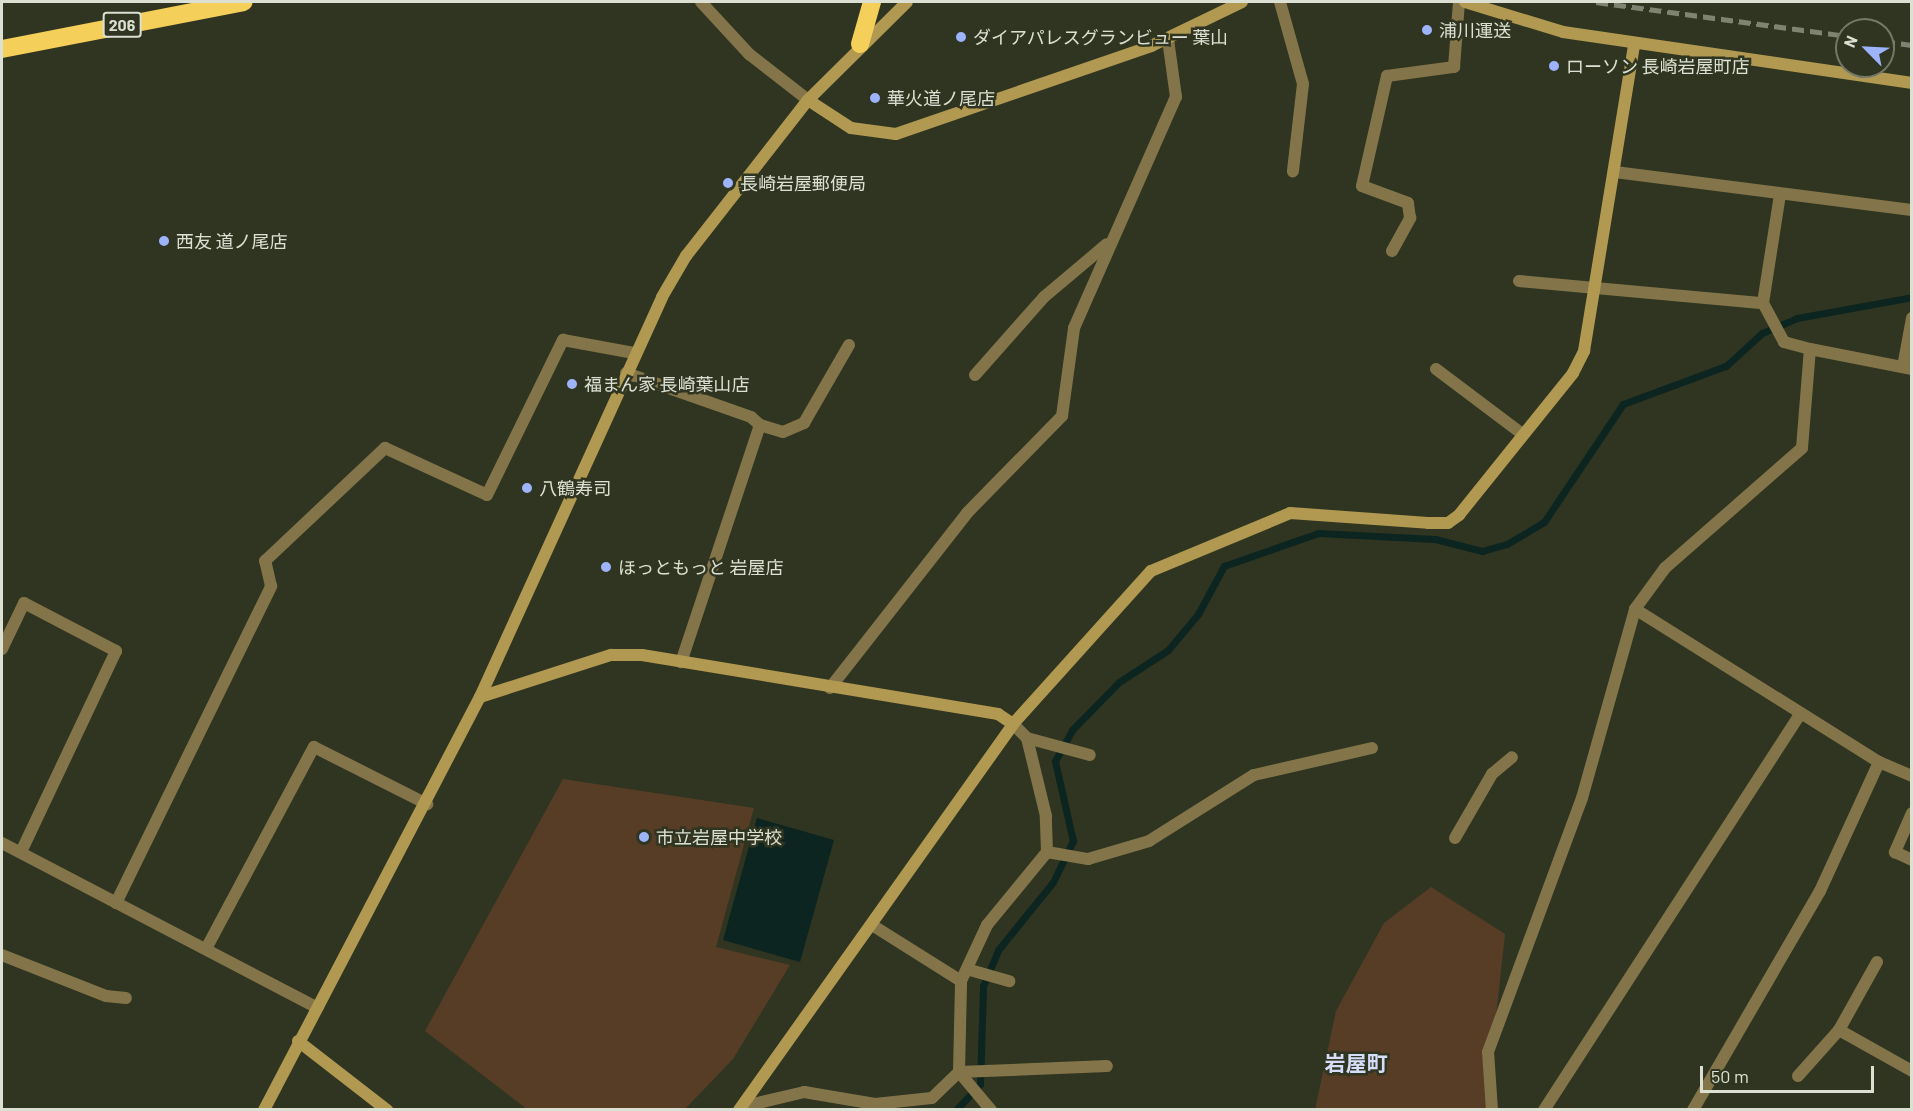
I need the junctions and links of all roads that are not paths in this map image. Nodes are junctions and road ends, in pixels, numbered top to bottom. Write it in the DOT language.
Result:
graph roads {
  1 [pos="243,2"];
  2 [pos="701,2"];
  3 [pos="863,2"];
  4 [pos="872,2"];
  5 [pos="907,2"];
  6 [pos="1242,2"];
  7 [pos="1280,2"];
  8 [pos="1459,2"];
  9 [pos="1465,2"];
  10 [pos="1168,39"];
  11 [pos="860,44"];
  12 [pos="1635,44"];
  13 [pos="2,50"];
  14 [pos="1911,83"];
  15 [pos="808,100"];
  16 [pos="1293,171"];
  17 [pos="1615,172"];
  18 [pos="1780,194"];
  19 [pos="1911,210"];
  20 [pos="1107,244"];
  21 [pos="1392,251"];
  22 [pos="1519,281"];
  23 [pos="1596,289"];
  24 [pos="1767,308"];
  25 [pos="1911,318"];
  26 [pos="849,345"];
  27 [pos="1810,349"];
  28 [pos="634,353"];
  29 [pos="1907,368"];
  30 [pos="1436,369"];
  31 [pos="626,373"];
  32 [pos="975,375"];
  33 [pos="760,425"];
  34 [pos="1521,433"];
  35 [pos="1635,609"];
  36 [pos="2,649"];
  37 [pos="681,662"];
  38 [pos="830,688"];
  39 [pos="480,697"];
  40 [pos="1800,714"];
  41 [pos="1013,724"];
  42 [pos="1027,738"];
  43 [pos="1372,748"];
  44 [pos="1090,755"];
  45 [pos="1512,757"];
  46 [pos="1879,762"];
  47 [pos="1911,776"];
  48 [pos="427,804"];
  49 [pos="1911,813"];
  50 [pos="1455,838"];
  51 [pos="2,843"];
  52 [pos="21,852"];
  53 [pos="1047,852"];
  54 [pos="1911,860"];
  55 [pos="116,903"];
  56 [pos="872,925"];
  57 [pos="207,947"];
  58 [pos="2,955"];
  59 [pos="1877,962"];
  60 [pos="970,970"];
  61 [pos="961,981"];
  62 [pos="1009,981"];
  63 [pos="126,998"];
  64 [pos="318,1008"];
  65 [pos="1839,1030"];
  66 [pos="298,1041"];
  67 [pos="1107,1066"];
  68 [pos="1911,1071"];
  69 [pos="959,1072"];
  70 [pos="1798,1076"];
  71 [pos="744,1108"];
  72 [pos="990,1109"];
  73 [pos="264,1110"];
  74 [pos="387,1110"];
  75 [pos="1492,1110"];
  76 [pos="1544,1110"];
  77 [pos="1693,1110"];
  1 -- 13 [label="highway, 206"];
  2 -- 15 [label="street"];
  3 -- 11 [label="highway"];
  4 -- 11 [label="highway"];
  5 -- 11 [label="street"];
  6 -- 10 [label="street"];
  7 -- 16 [label="street"];
  8 -- 21 [label="street"];
  9 -- 12 [label="street"];
  10 -- 15 [label="street"];
  10 -- 20 [label="street"];
  11 -- 15 [label="street"];
  12 -- 14 [label="street"];
  12 -- 17 [label="street"];
  15 -- 28 [label="street"];
  17 -- 18 [label="street"];
  17 -- 23 [label="street"];
  18 -- 19 [label="street"];
  18 -- 24 [label="street"];
  20 -- 32 [label="street"];
  20 -- 38 [label="street"];
  22 -- 23 [label="street"];
  23 -- 24 [label="street"];
  23 -- 34 [label="street"];
  24 -- 27 [label="street"];
  25 -- 29 [label="street"];
  26 -- 33 [label="street"];
  27 -- 29 [label="street"];
  27 -- 35 [label="street"];
  28 -- 31 [label="street"];
  28 -- 55 [label="street"];
  30 -- 34 [label="street"];
  31 -- 33 [label="street"];
  31 -- 39 [label="street"];
  33 -- 37 [label="street"];
  34 -- 41 [label="street"];
  35 -- 40 [label="street"];
  35 -- 75 [label="street"];
  36 -- 52 [label="street"];
  37 -- 38 [label="street"];
  37 -- 39 [label="street"];
  38 -- 41 [label="street"];
  39 -- 48 [label="street"];
  40 -- 46 [label="street"];
  40 -- 76 [label="street"];
  41 -- 42 [label="street"];
  41 -- 56 [label="street"];
  42 -- 44 [label="street"];
  42 -- 53 [label="street"];
  43 -- 53 [label="street"];
  45 -- 50 [label="street"];
  46 -- 47 [label="street"];
  46 -- 77 [label="street"];
  48 -- 57 [label="street"];
  48 -- 64 [label="street"];
  49 -- 54 [label="street"];
  51 -- 52 [label="street"];
  52 -- 55 [label="street"];
  53 -- 60 [label="street"];
  55 -- 57 [label="street"];
  56 -- 61 [label="street"];
  56 -- 71 [label="street"];
  57 -- 64 [label="street"];
  58 -- 63 [label="street"];
  59 -- 65 [label="street"];
  60 -- 61 [label="street"];
  60 -- 62 [label="street"];
  61 -- 69 [label="street"];
  64 -- 66 [label="street"];
  65 -- 68 [label="street"];
  65 -- 70 [label="street"];
  66 -- 73 [label="street"];
  66 -- 74 [label="street"];
  67 -- 69 [label="street"];
  69 -- 71 [label="street"];
  69 -- 72 [label="street"];
}
